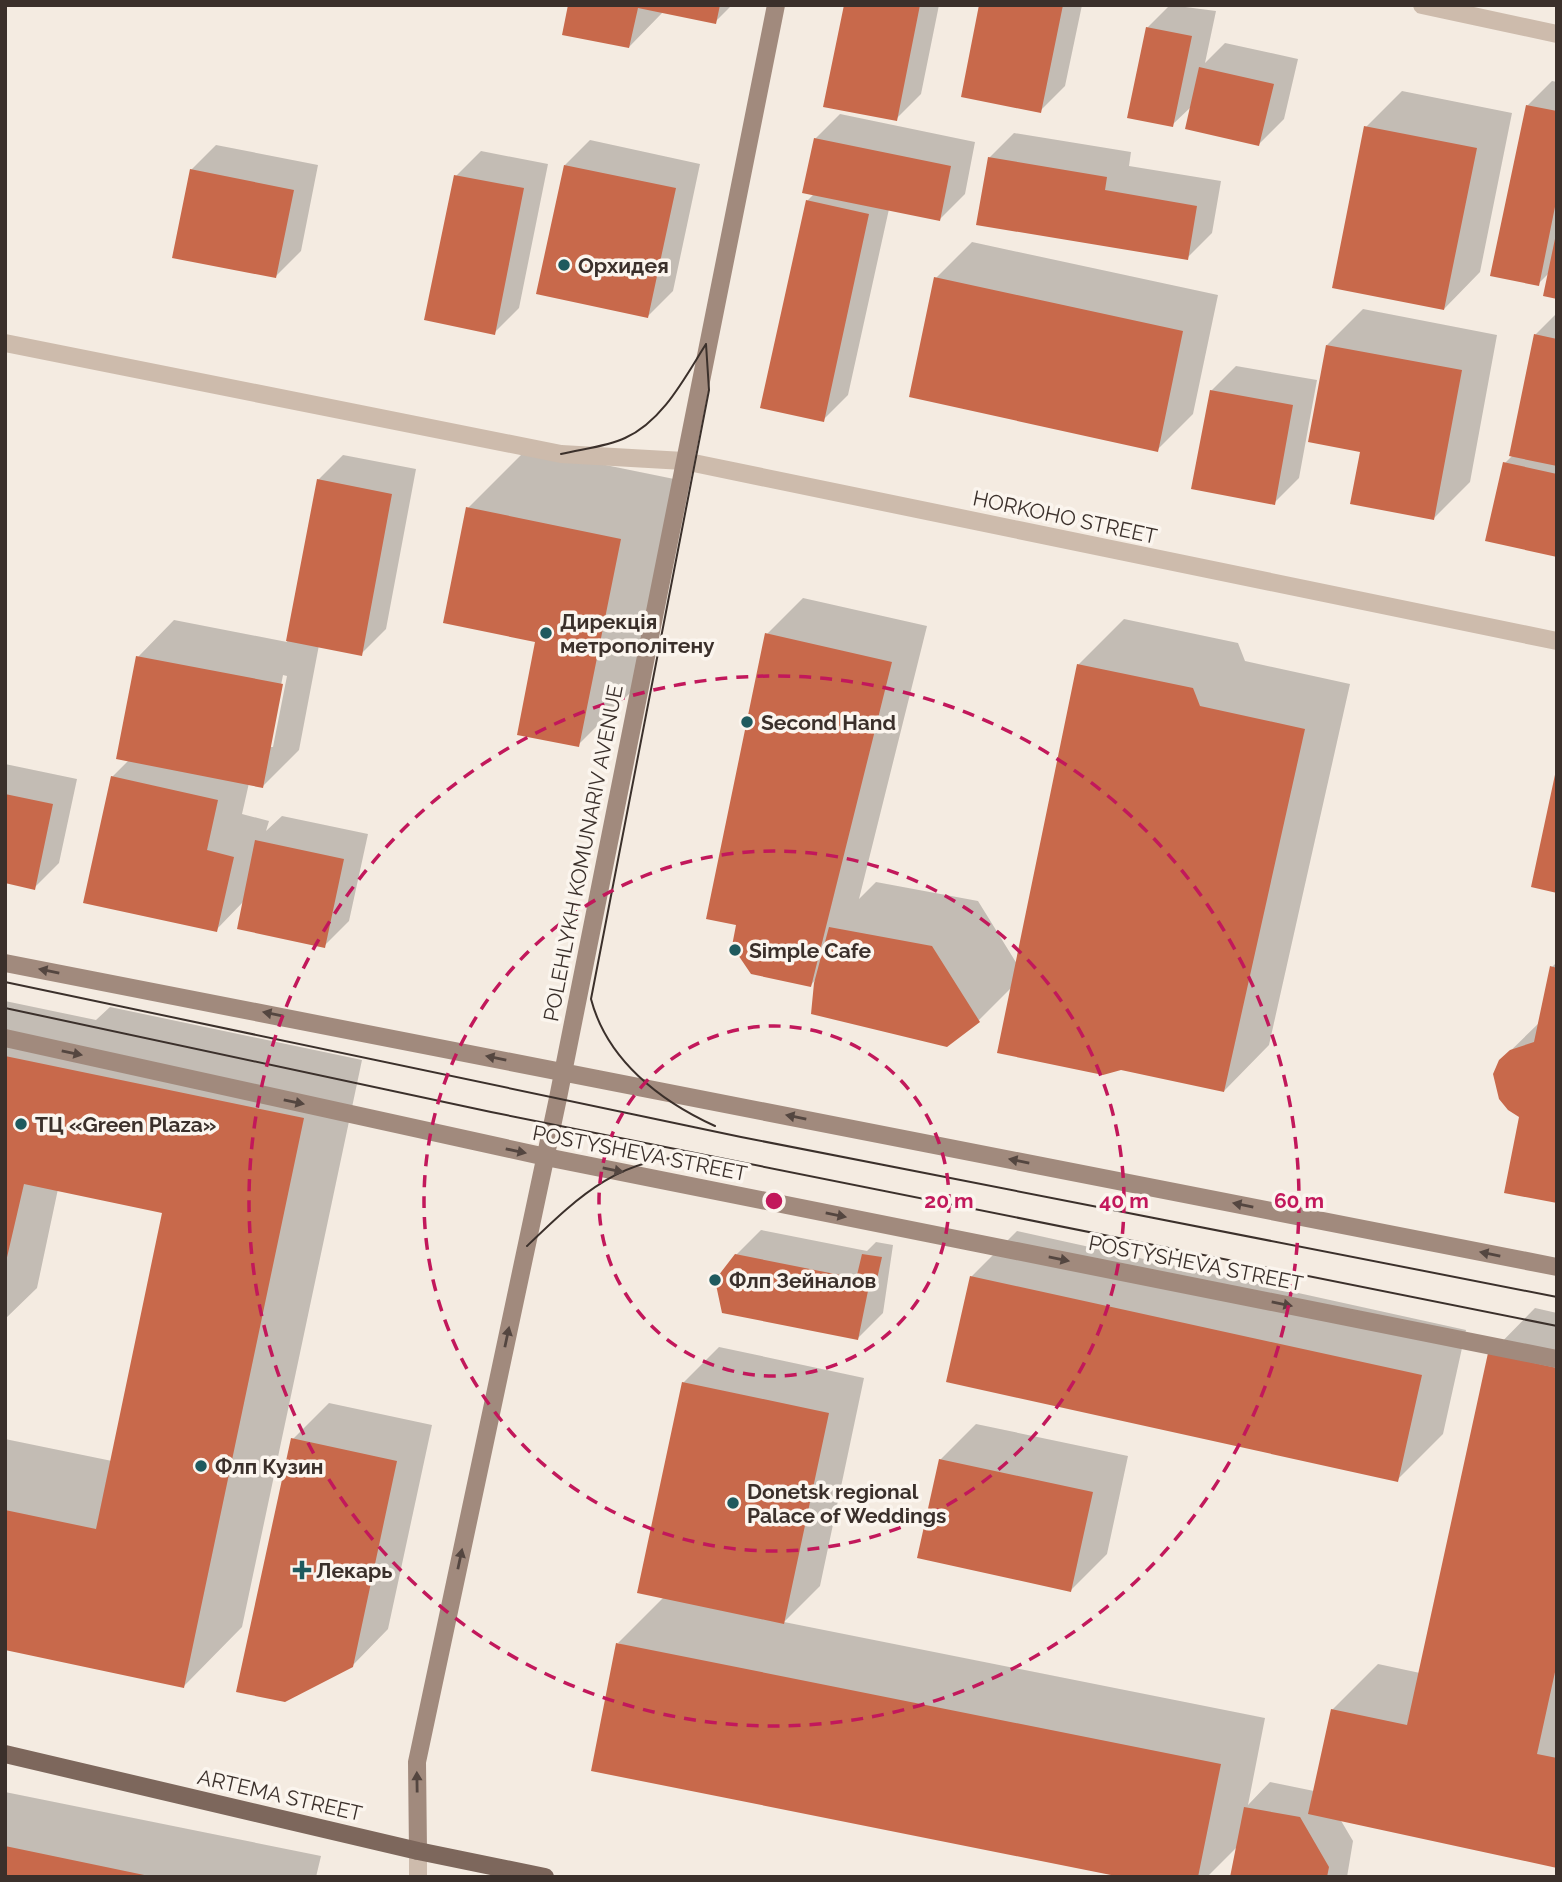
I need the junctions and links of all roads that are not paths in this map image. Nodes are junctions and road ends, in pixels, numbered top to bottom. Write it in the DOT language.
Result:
graph roads {
  1 [pos="776,5"];
  2 [pos="1422,5"];
  3 [pos="1557,34"];
  4 [pos="5,343"];
  5 [pos="684,461"];
  6 [pos="1557,641"];
  7 [pos="5,963"];
  8 [pos="5,1038"];
  9 [pos="563,1070"];
  10 [pos="545,1157"];
  11 [pos="1557,1267"];
  12 [pos="1557,1359"];
  13 [pos="5,1754"];
  14 [pos="418,1851"];
  15 [pos="418,1877"];
  16 [pos="545,1877"];
  1 -- 5 [label="street, POLEHLYKH KOMUNARIV AVENUE"];
  2 -- 3 [label="street"];
  4 -- 5 [label="street, HORKOHO STREET"];
  5 -- 6 [label="street, HORKOHO STREET"];
  5 -- 9 [label="street, POLEHLYKH KOMUNARIV AVENUE"];
  9 -- 7 [label="street, one-way"];
  8 -- 10 [label="street, POSTYSHEVA STREET, one-way"];
  9 -- 10 [label="street, POLEHLYKH KOMUNARIV AVENUE"];
  11 -- 9 [label="street, one-way"];
  10 -- 12 [label="street, POSTYSHEVA STREET, one-way"];
  14 -- 10 [label="street, POLEHLYKH KOMUNARIV AVENUE, one-way"];
  13 -- 14 [label="main road, ARTEMA STREET"];
  14 -- 15 [label="street"];
  14 -- 16 [label="main road, ARTEMA STREET"];
}
